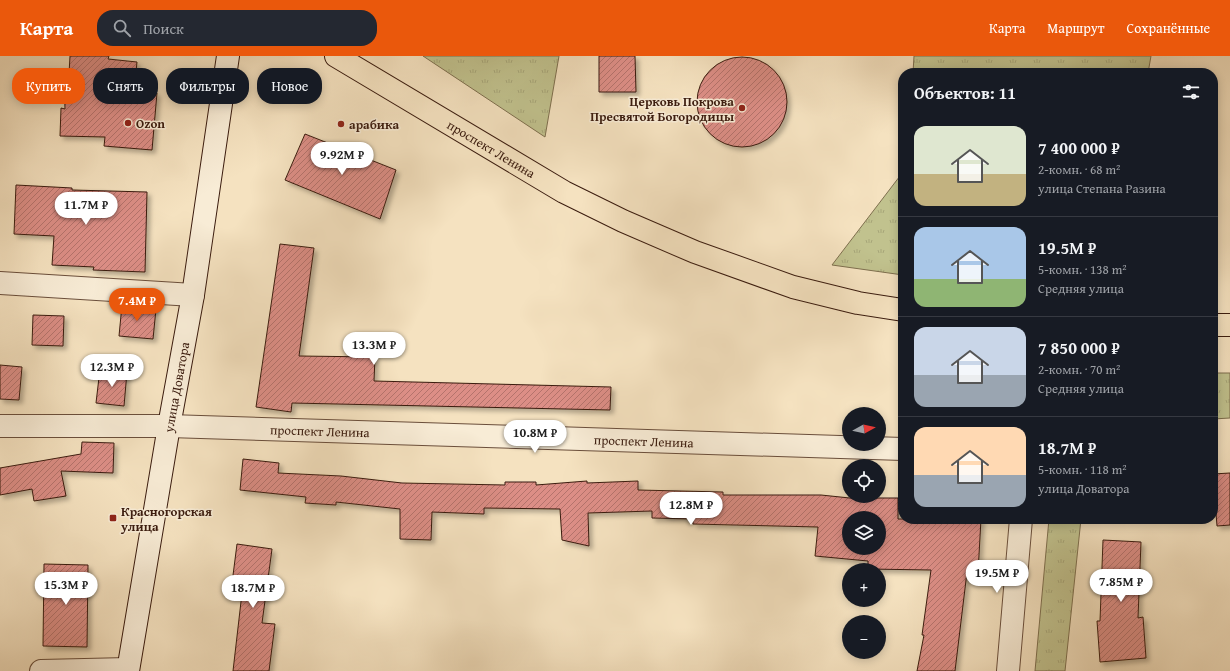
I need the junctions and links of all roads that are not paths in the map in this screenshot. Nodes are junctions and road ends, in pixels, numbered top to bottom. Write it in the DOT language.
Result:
graph roads {
  1 [pos="228,56"];
  2 [pos="336,56"];
  3 [pos="0,283"];
  4 [pos="193,295"];
  5 [pos="898,309"];
  6 [pos="1218,325"];
  7 [pos="1230,326"];
  8 [pos="0,426"];
  9 [pos="169,426"];
  10 [pos="898,449"];
  11 [pos="1021,524"];
  12 [pos="128,670"];
  13 [pos="41,671"];
  14 [pos="1008,671"];
  1 -- 4 [label="street, улица Доватора"];
  2 -- 5 [label="main road, проспект Ленина"];
  3 -- 4 [label="street"];
  4 -- 9 [label="street, улица Доватора"];
  6 -- 7 [label="main road"];
  8 -- 9 [label="street"];
  9 -- 10 [label="street, проспект Ленина"];
  9 -- 12 [label="street, улица Доватора"];
  11 -- 14 [label="street"];
  12 -- 13 [label="street"];
}
